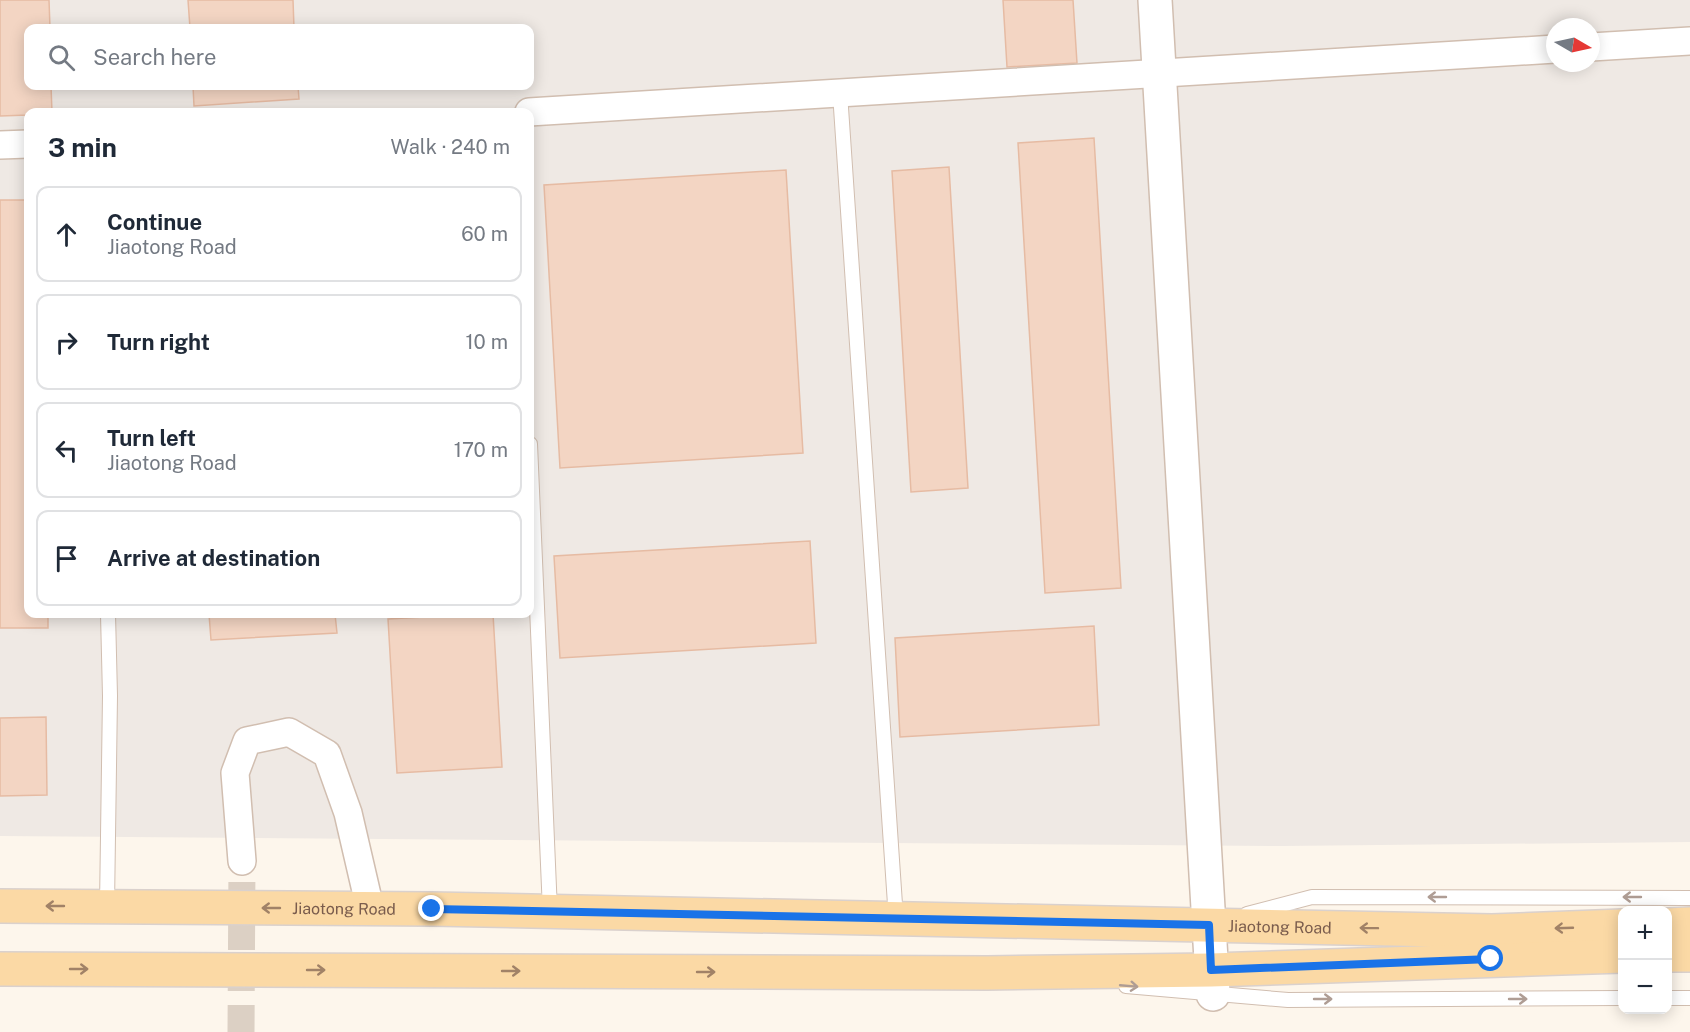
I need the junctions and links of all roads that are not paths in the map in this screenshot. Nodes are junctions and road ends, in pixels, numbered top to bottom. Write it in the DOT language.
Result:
graph roads {
  1 [pos="1155,0"];
  2 [pos="1690,41"];
  3 [pos="1600,46"];
  4 [pos="1546,50"];
  5 [pos="1159,74"];
  6 [pos="840,93"];
  7 [pos="534,112"];
  8 [pos="24,144"];
  9 [pos="0,145"];
  10 [pos="534,537"];
  11 [pos="108,618"];
  12 [pos="242,861"];
  13 [pos="1690,898"];
  14 [pos="0,906"];
  15 [pos="107,906"];
  16 [pos="370,908"];
  17 [pos="550,911"];
  18 [pos="896,918"];
  19 [pos="1672,924"];
  20 [pos="1690,924"];
  21 [pos="1209,925"];
  22 [pos="1618,926"];
  23 [pos="1672,955"];
  24 [pos="1690,955"];
  25 [pos="1618,956"];
  26 [pos="0,969"];
  27 [pos="1212,982"];
  28 [pos="1618,998"];
  29 [pos="1672,998"];
  30 [pos="1690,998"];
  1 -- 5 [label="street"];
  2 -- 3 [label="street"];
  4 -- 5 [label="street"];
  5 -- 6 [label="street"];
  5 -- 21 [label="street"];
  6 -- 7 [label="street"];
  6 -- 18 [label="lane"];
  8 -- 9 [label="street"];
  10 -- 17 [label="lane"];
  11 -- 15 [label="lane"];
  12 -- 16 [label="street"];
  13 -- 21 [label="lane, one-way"];
  15 -- 14 [label="main road, Jiaotong Road, one-way"];
  16 -- 15 [label="main road, Jiaotong Road, one-way"];
  16 -- 17 [label="main road, Jiaotong Road"];
  17 -- 18 [label="main road, Jiaotong Road"];
  18 -- 21 [label="main road, Jiaotong Road"];
  19 -- 20 [label="main road"];
  22 -- 21 [label="main road, Jiaotong Road, one-way"];
  21 -- 27 [label="street"];
  23 -- 24 [label="main road"];
  25 -- 27 [label="main road"];
  26 -- 27 [label="main road, one-way"];
  27 -- 28 [label="lane, one-way"];
  29 -- 30 [label="lane"];
}
